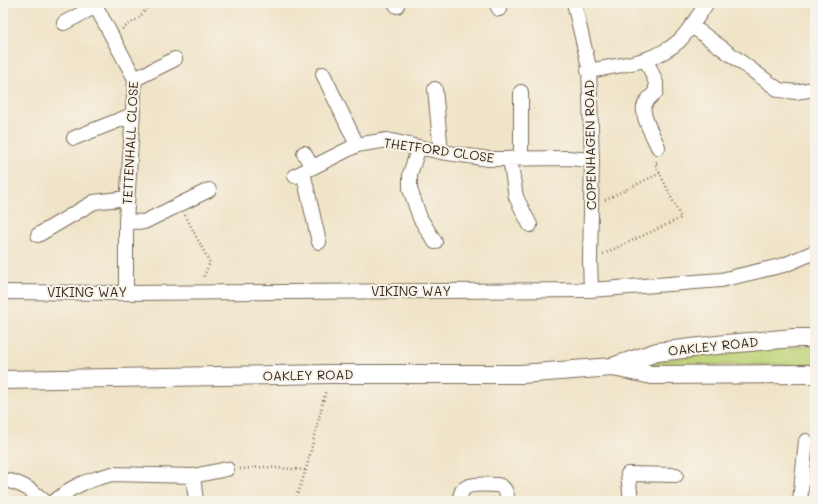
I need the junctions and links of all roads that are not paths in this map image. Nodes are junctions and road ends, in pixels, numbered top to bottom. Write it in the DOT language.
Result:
graph roads {
  1 [pos="574,3"];
  2 [pos="707,3"];
  3 [pos="95,4"];
  4 [pos="64,24"];
  5 [pos="692,26"];
  6 [pos="175,59"];
  7 [pos="646,59"];
  8 [pos="588,71"];
  9 [pos="323,74"];
  10 [pos="135,78"];
  11 [pos="435,89"];
  12 [pos="814,89"];
  13 [pos="521,92"];
  14 [pos="132,115"];
  15 [pos="74,138"];
  16 [pos="357,145"];
  17 [pos="419,147"];
  18 [pos="658,147"];
  19 [pos="440,152"];
  20 [pos="304,153"];
  21 [pos="515,158"];
  22 [pos="592,160"];
  23 [pos="303,172"];
  24 [pos="209,190"];
  25 [pos="127,198"];
  26 [pos="126,221"];
  27 [pos="530,225"];
  28 [pos="38,235"];
  29 [pos="319,242"];
  30 [pos="435,242"];
  31 [pos="815,252"];
  32 [pos="591,290"];
  33 [pos="3,292"];
  34 [pos="126,292"];
  35 [pos="815,338"];
  36 [pos="612,367"];
  37 [pos="815,374"];
  38 [pos="3,380"];
  39 [pos="806,441"];
  40 [pos="228,469"];
  41 [pos="676,475"];
  42 [pos="193,476"];
  43 [pos="3,480"];
  44 [pos="44,501"];
  45 [pos="56,501"];
  46 [pos="196,501"];
  47 [pos="460,501"];
  48 [pos="507,501"];
  49 [pos="630,501"];
  50 [pos="800,501"];
  1 -- 8 [label="street, COPENHAGEN ROAD"];
  2 -- 5 [label="street"];
  3 -- 4 [label="street"];
  3 -- 10 [label="street, TETTENHALL CLOSE"];
  5 -- 7 [label="street"];
  5 -- 12 [label="street"];
  6 -- 10 [label="street"];
  7 -- 8 [label="street"];
  7 -- 18 [label="street"];
  8 -- 22 [label="street, COPENHAGEN ROAD"];
  9 -- 16 [label="street"];
  10 -- 14 [label="street, TETTENHALL CLOSE"];
  11 -- 19 [label="street"];
  13 -- 21 [label="street"];
  14 -- 15 [label="street"];
  14 -- 25 [label="street, TETTENHALL CLOSE"];
  16 -- 17 [label="street, THETFORD CLOSE"];
  16 -- 23 [label="street, THETFORD CLOSE"];
  17 -- 19 [label="street, THETFORD CLOSE"];
  17 -- 30 [label="street"];
  19 -- 21 [label="street, THETFORD CLOSE"];
  20 -- 23 [label="street"];
  21 -- 22 [label="street, THETFORD CLOSE"];
  21 -- 27 [label="street"];
  22 -- 32 [label="street, COPENHAGEN ROAD"];
  23 -- 29 [label="street"];
  24 -- 26 [label="street"];
  25 -- 26 [label="street, TETTENHALL CLOSE"];
  25 -- 28 [label="street"];
  26 -- 34 [label="street, TETTENHALL CLOSE"];
  31 -- 32 [label="street, VIKING WAY"];
  32 -- 34 [label="street, VIKING WAY"];
  33 -- 34 [label="street, VIKING WAY"];
  35 -- 36 [label="main road, OAKLEY ROAD"];
  36 -- 37 [label="main road, OAKLEY ROAD"];
  36 -- 38 [label="main road, OAKLEY ROAD"];
  39 -- 50 [label="street"];
  40 -- 42 [label="street"];
  41 -- 49 [label="street"];
  42 -- 45 [label="street"];
  42 -- 46 [label="street"];
  43 -- 44 [label="street"];
  47 -- 48 [label="street"];
}
